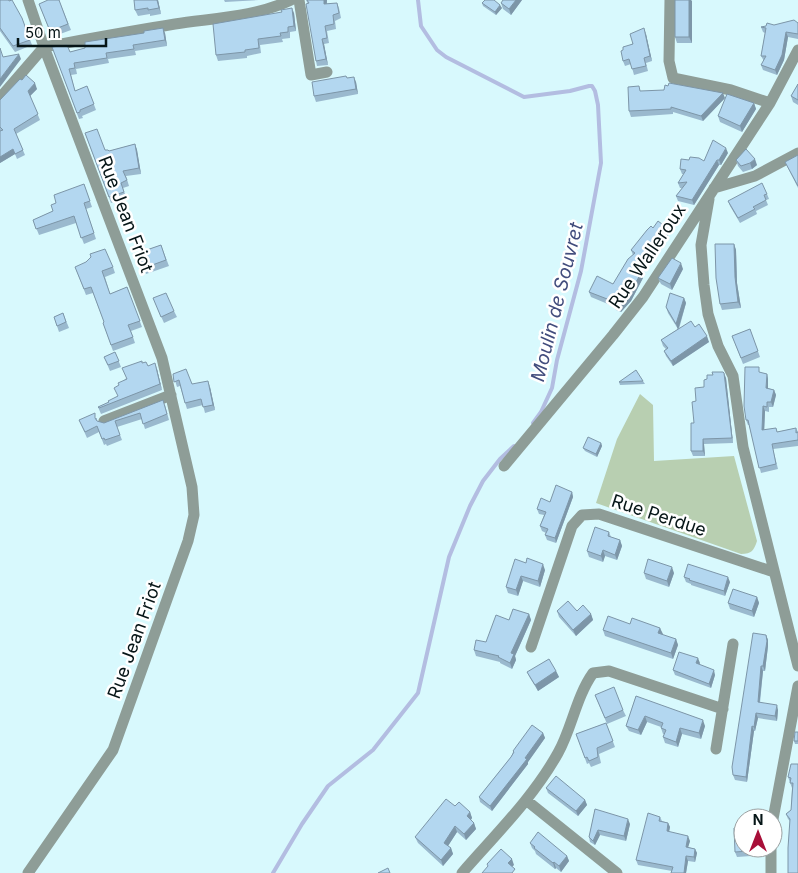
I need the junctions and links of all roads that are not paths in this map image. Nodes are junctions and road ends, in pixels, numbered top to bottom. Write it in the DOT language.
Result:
graph roads {
  1 [pos="28,0"];
  2 [pos="291,0"];
  3 [pos="299,0"];
  4 [pos="670,0"];
  5 [pos="44,47"];
  6 [pos="798,50"];
  7 [pos="328,72"];
  8 [pos="0,98"];
  9 [pos="770,103"];
  10 [pos="798,153"];
  11 [pos="712,191"];
  12 [pos="171,395"];
  13 [pos="104,420"];
  14 [pos="504,466"];
  15 [pos="774,572"];
  16 [pos="732,644"];
  17 [pos="530,647"];
  18 [pos="798,666"];
  19 [pos="798,686"];
  20 [pos="722,709"];
  21 [pos="716,750"];
  22 [pos="526,800"];
  23 [pos="775,808"];
  24 [pos="771,858"];
  25 [pos="28,873"];
  26 [pos="462,873"];
  27 [pos="617,873"];
  28 [pos="771,873"];
  1 -- 5 [label="street, Rue Jean Friot"];
  2 -- 5 [label="street"];
  3 -- 7 [label="street"];
  4 -- 9 [label="street"];
  5 -- 8 [label="street"];
  5 -- 12 [label="street, Rue Jean Friot"];
  6 -- 9 [label="street, Rue Walleroux"];
  9 -- 11 [label="street, Rue Walleroux"];
  10 -- 11 [label="street"];
  11 -- 14 [label="street, Rue Walleroux"];
  11 -- 15 [label="street"];
  12 -- 13 [label="street"];
  12 -- 25 [label="street, Rue Jean Friot"];
  15 -- 17 [label="street, Rue Perdue"];
  15 -- 18 [label="street"];
  16 -- 20 [label="street"];
  19 -- 23 [label="street"];
  20 -- 21 [label="street"];
  20 -- 22 [label="street"];
  22 -- 26 [label="street"];
  22 -- 27 [label="street"];
  24 -- 28 [label="street"];
}
